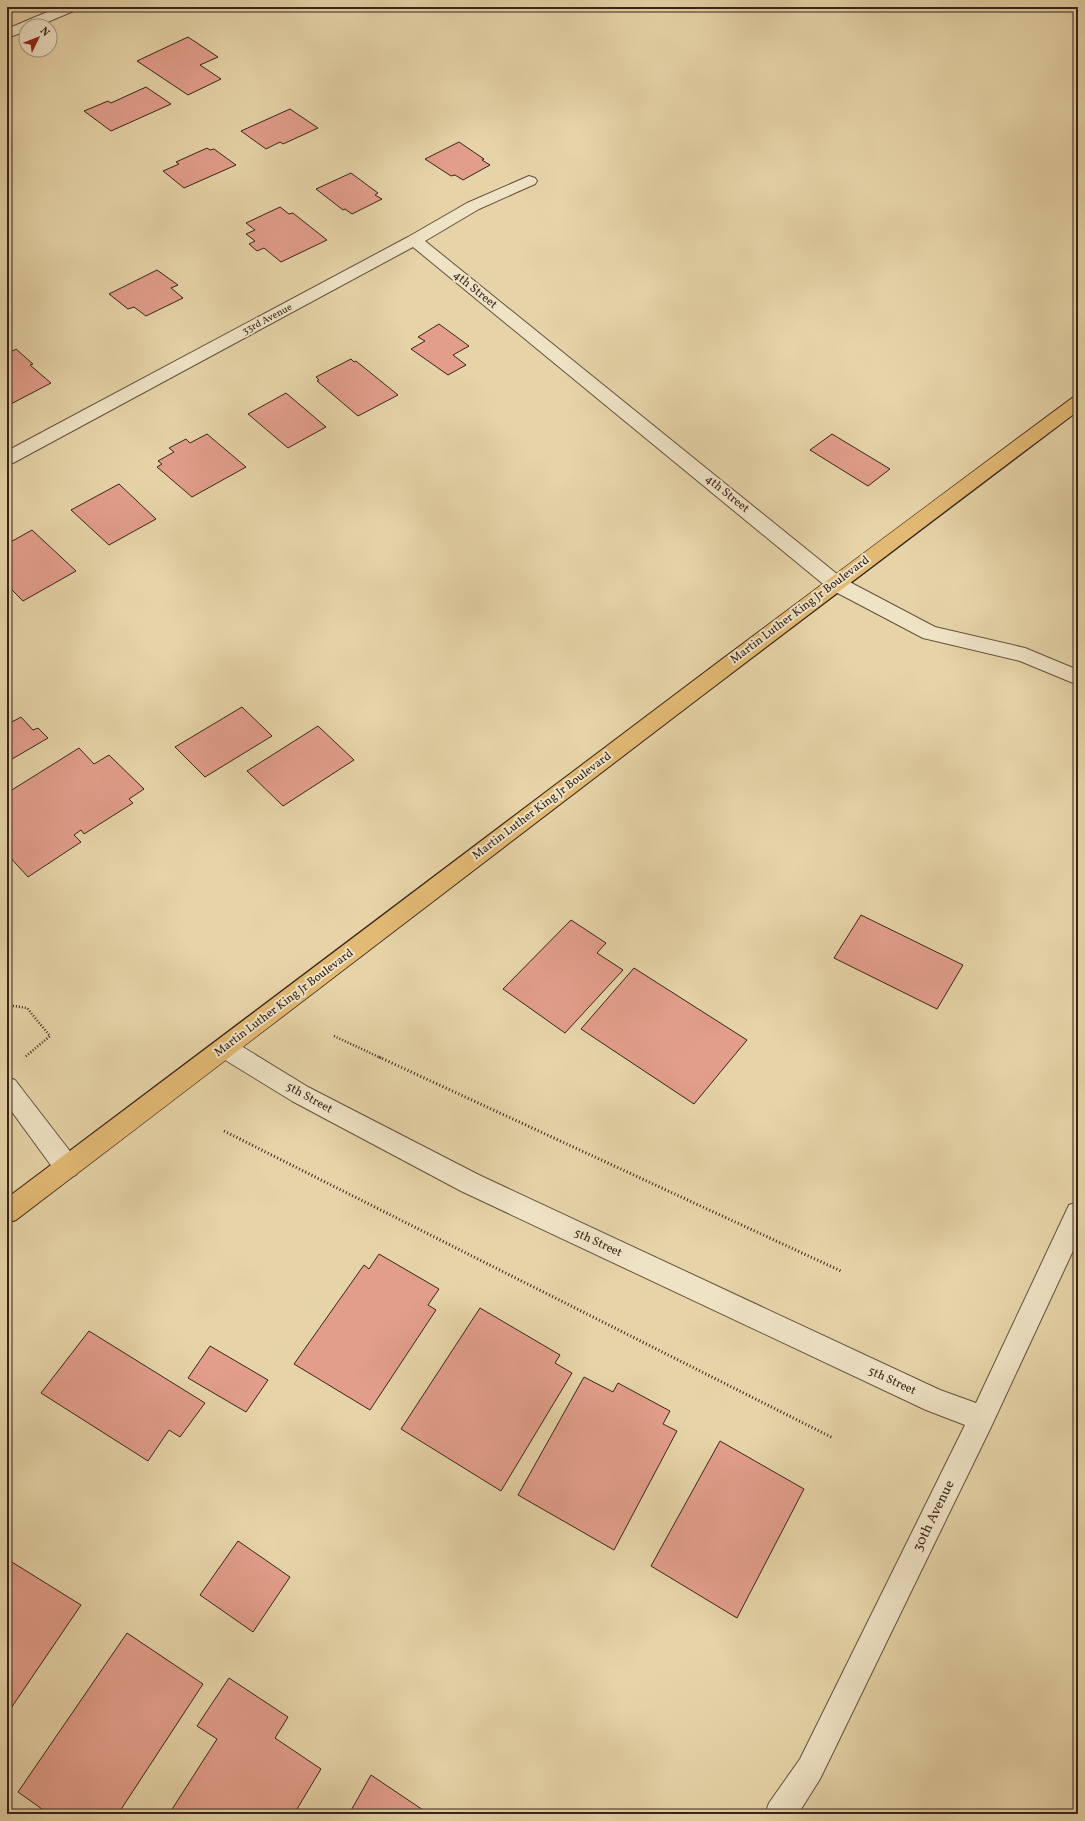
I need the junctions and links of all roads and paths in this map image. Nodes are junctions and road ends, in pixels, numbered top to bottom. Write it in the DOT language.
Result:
graph roads {
  1 [pos="71,7"];
  2 [pos="7,34"];
  3 [pos="529,182"];
  4 [pos="414,240"];
  5 [pos="1078,402"];
  6 [pos="7,459"];
  7 [pos="836,583"];
  8 [pos="1078,678"];
  9 [pos="7,1005"];
  10 [pos="334,1036"];
  11 [pos="225,1048"];
  12 [pos="23,1058"];
  13 [pos="7,1087"];
  14 [pos="224,1131"];
  15 [pos="67,1167"];
  16 [pos="7,1212"];
  17 [pos="1078,1213"];
  18 [pos="841,1271"];
  19 [pos="982,1418"];
  20 [pos="833,1438"];
  21 [pos="780,1814"];
  1 -- 2 [label="street"];
  3 -- 4 [label="street, 33rd Avenue"];
  4 -- 6 [label="street, 33rd Avenue"];
  4 -- 7 [label="street, 4th Street"];
  5 -- 7 [label="main road, Martin Luther King Jr Boulevard"];
  7 -- 8 [label="street, 4th Street"];
  7 -- 11 [label="main road, Martin Luther King Jr Boulevard"];
  9 -- 12 [label="path"];
  10 -- 18 [label="path"];
  11 -- 15 [label="main road, Martin Luther King Jr Boulevard"];
  11 -- 19 [label="street, 5th Street"];
  13 -- 15 [label="street"];
  14 -- 20 [label="path"];
  15 -- 16 [label="main road, Martin Luther King Jr Boulevard"];
  17 -- 19 [label="street, 30th Avenue"];
  19 -- 21 [label="street, 30th Avenue"];
}
